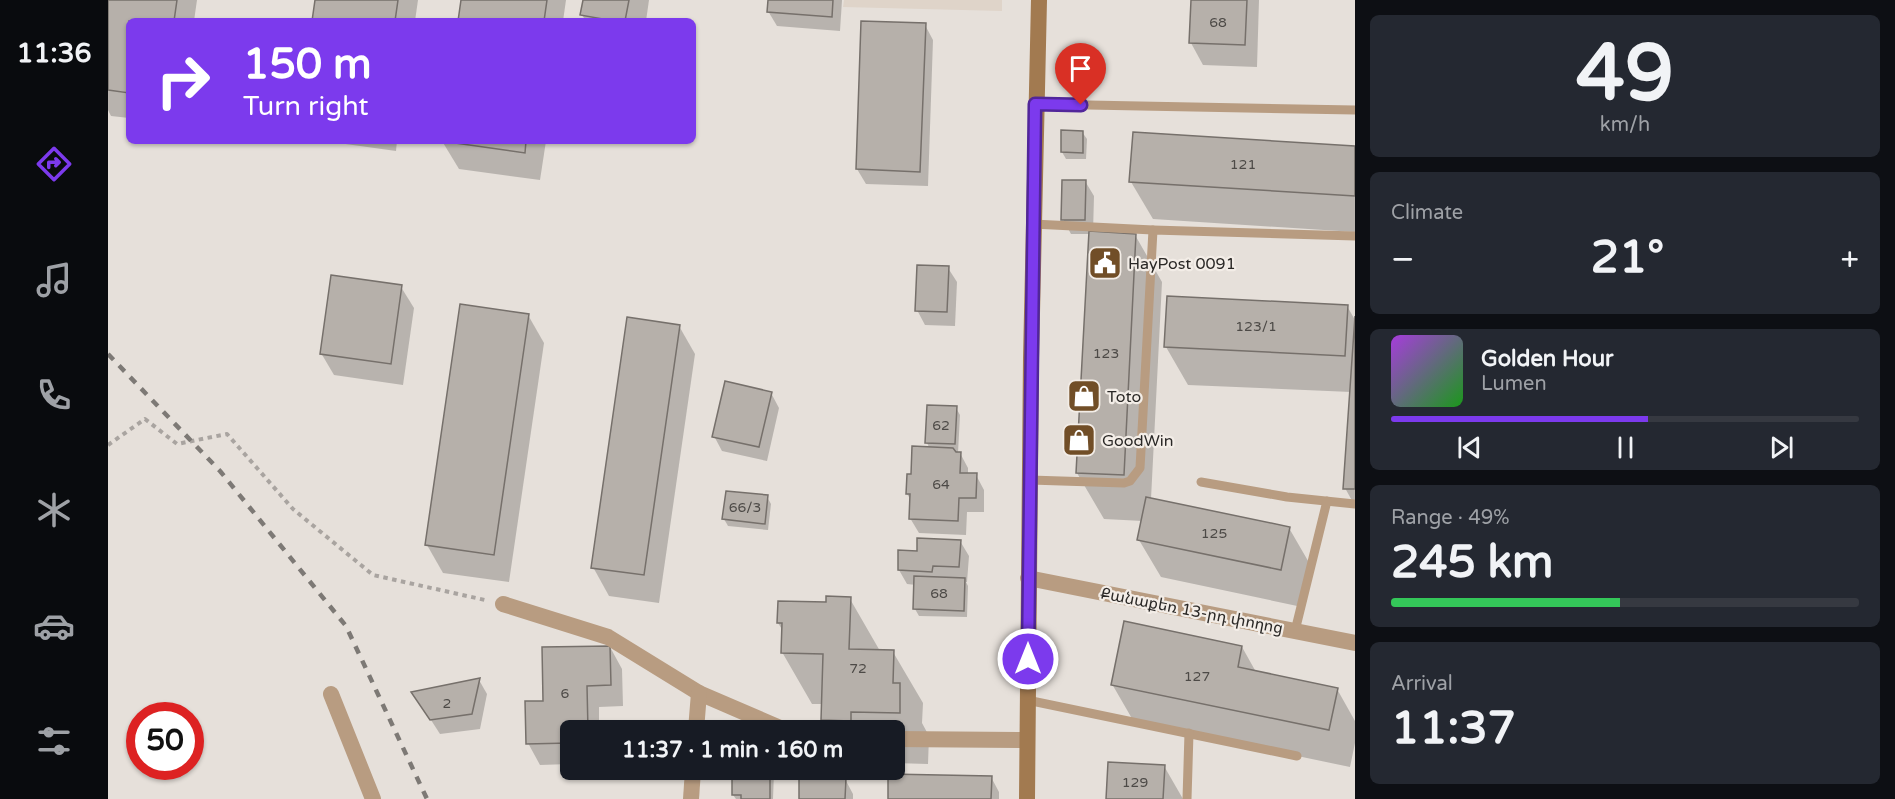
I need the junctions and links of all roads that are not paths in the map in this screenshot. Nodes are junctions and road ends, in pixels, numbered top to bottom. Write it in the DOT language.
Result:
graph roads {
  1 [pos="1039,0"];
  2 [pos="1035,104"];
  3 [pos="1355,110"];
  4 [pos="1033,224"];
  5 [pos="1153,230"];
  6 [pos="1355,236"];
  7 [pos="1029,480"];
  8 [pos="1201,482"];
  9 [pos="1327,501"];
  10 [pos="1355,504"];
  11 [pos="1028,578"];
  12 [pos="503,604"];
  13 [pos="1295,631"];
  14 [pos="1355,643"];
  15 [pos="699,693"];
  16 [pos="331,694"];
  17 [pos="1028,700"];
  18 [pos="697,720"];
  19 [pos="762,720"];
  20 [pos="1189,733"];
  21 [pos="905,739"];
  22 [pos="1027,740"];
  23 [pos="1297,756"];
  24 [pos="692,780"];
  25 [pos="373,799"];
  26 [pos="691,799"];
  27 [pos="1027,799"];
  28 [pos="1186,799"];
  1 -- 2 [label="main road"];
  2 -- 3 [label="lane"];
  2 -- 4 [label="main road"];
  4 -- 5 [label="lane"];
  4 -- 7 [label="main road"];
  5 -- 6 [label="lane"];
  5 -- 7 [label="lane"];
  7 -- 11 [label="main road"];
  8 -- 9 [label="lane"];
  9 -- 10 [label="lane"];
  9 -- 13 [label="lane"];
  11 -- 13 [label="street, Քանաքեռ 13-րդ փողոց"];
  11 -- 17 [label="main road"];
  12 -- 15 [label="street"];
  13 -- 14 [label="street, Քանաքեռ 13-րդ փողոց"];
  15 -- 18 [label="street"];
  15 -- 19 [label="street"];
  16 -- 25 [label="street"];
  17 -- 20 [label="lane"];
  17 -- 22 [label="main road"];
  20 -- 23 [label="lane"];
  20 -- 28 [label="lane"];
  21 -- 22 [label="street"];
  22 -- 27 [label="main road"];
  24 -- 26 [label="street"];
}
